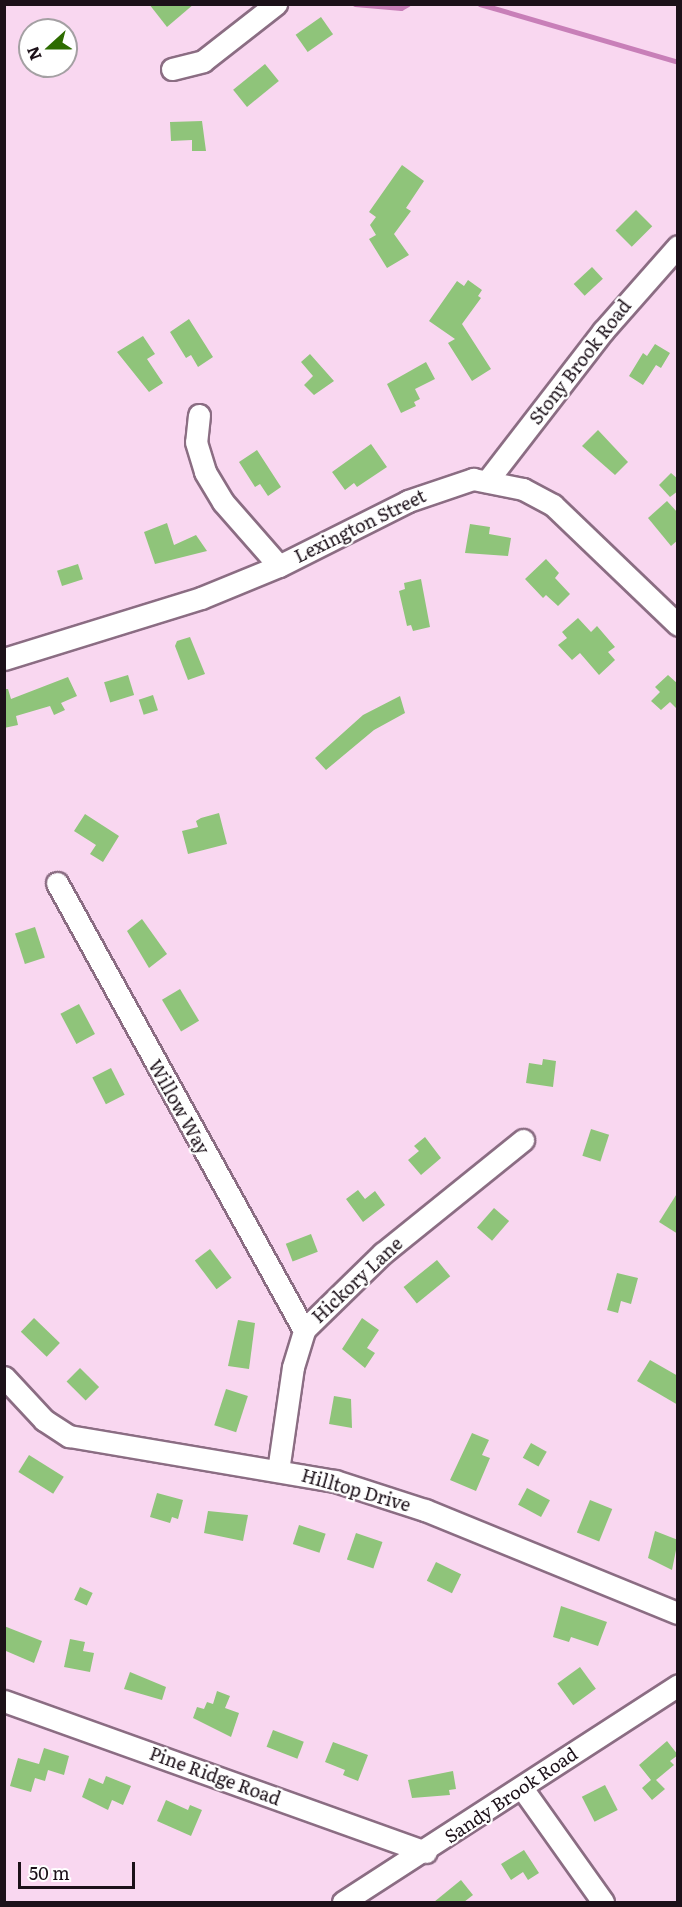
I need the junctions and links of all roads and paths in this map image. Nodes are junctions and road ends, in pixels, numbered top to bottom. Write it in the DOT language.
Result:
graph roads {
  1 [pos="276,4"];
  2 [pos="172,69"];
  3 [pos="678,246"];
  4 [pos="199,415"];
  5 [pos="487,481"];
  6 [pos="279,566"];
  7 [pos="678,625"];
  8 [pos="4,659"];
  9 [pos="57,883"];
  10 [pos="523,1140"];
  11 [pos="304,1330"];
  12 [pos="4,1377"];
  13 [pos="278,1472"];
  14 [pos="678,1613"];
  15 [pos="678,1685"];
  16 [pos="4,1701"];
  17 [pos="522,1788"];
  18 [pos="426,1852"];
  19 [pos="343,1902"];
  20 [pos="603,1902"];
  1 -- 2 [label="street"];
  3 -- 5 [label="street, Stony Brook Road"];
  4 -- 6 [label="street"];
  5 -- 6 [label="street, Lexington Street"];
  5 -- 7 [label="street, Lexington Street"];
  6 -- 8 [label="street, Lexington Street"];
  9 -- 11 [label="street, Willow Way"];
  10 -- 11 [label="street, Hickory Lane"];
  11 -- 13 [label="street, Hickory Lane"];
  12 -- 13 [label="street, Hilltop Drive"];
  13 -- 14 [label="street, Hilltop Drive"];
  15 -- 17 [label="street, Sandy Brook Road"];
  16 -- 18 [label="street, Pine Ridge Road"];
  17 -- 18 [label="street, Sandy Brook Road"];
  17 -- 20 [label="street"];
  18 -- 19 [label="street, Sandy Brook Road"];
}
